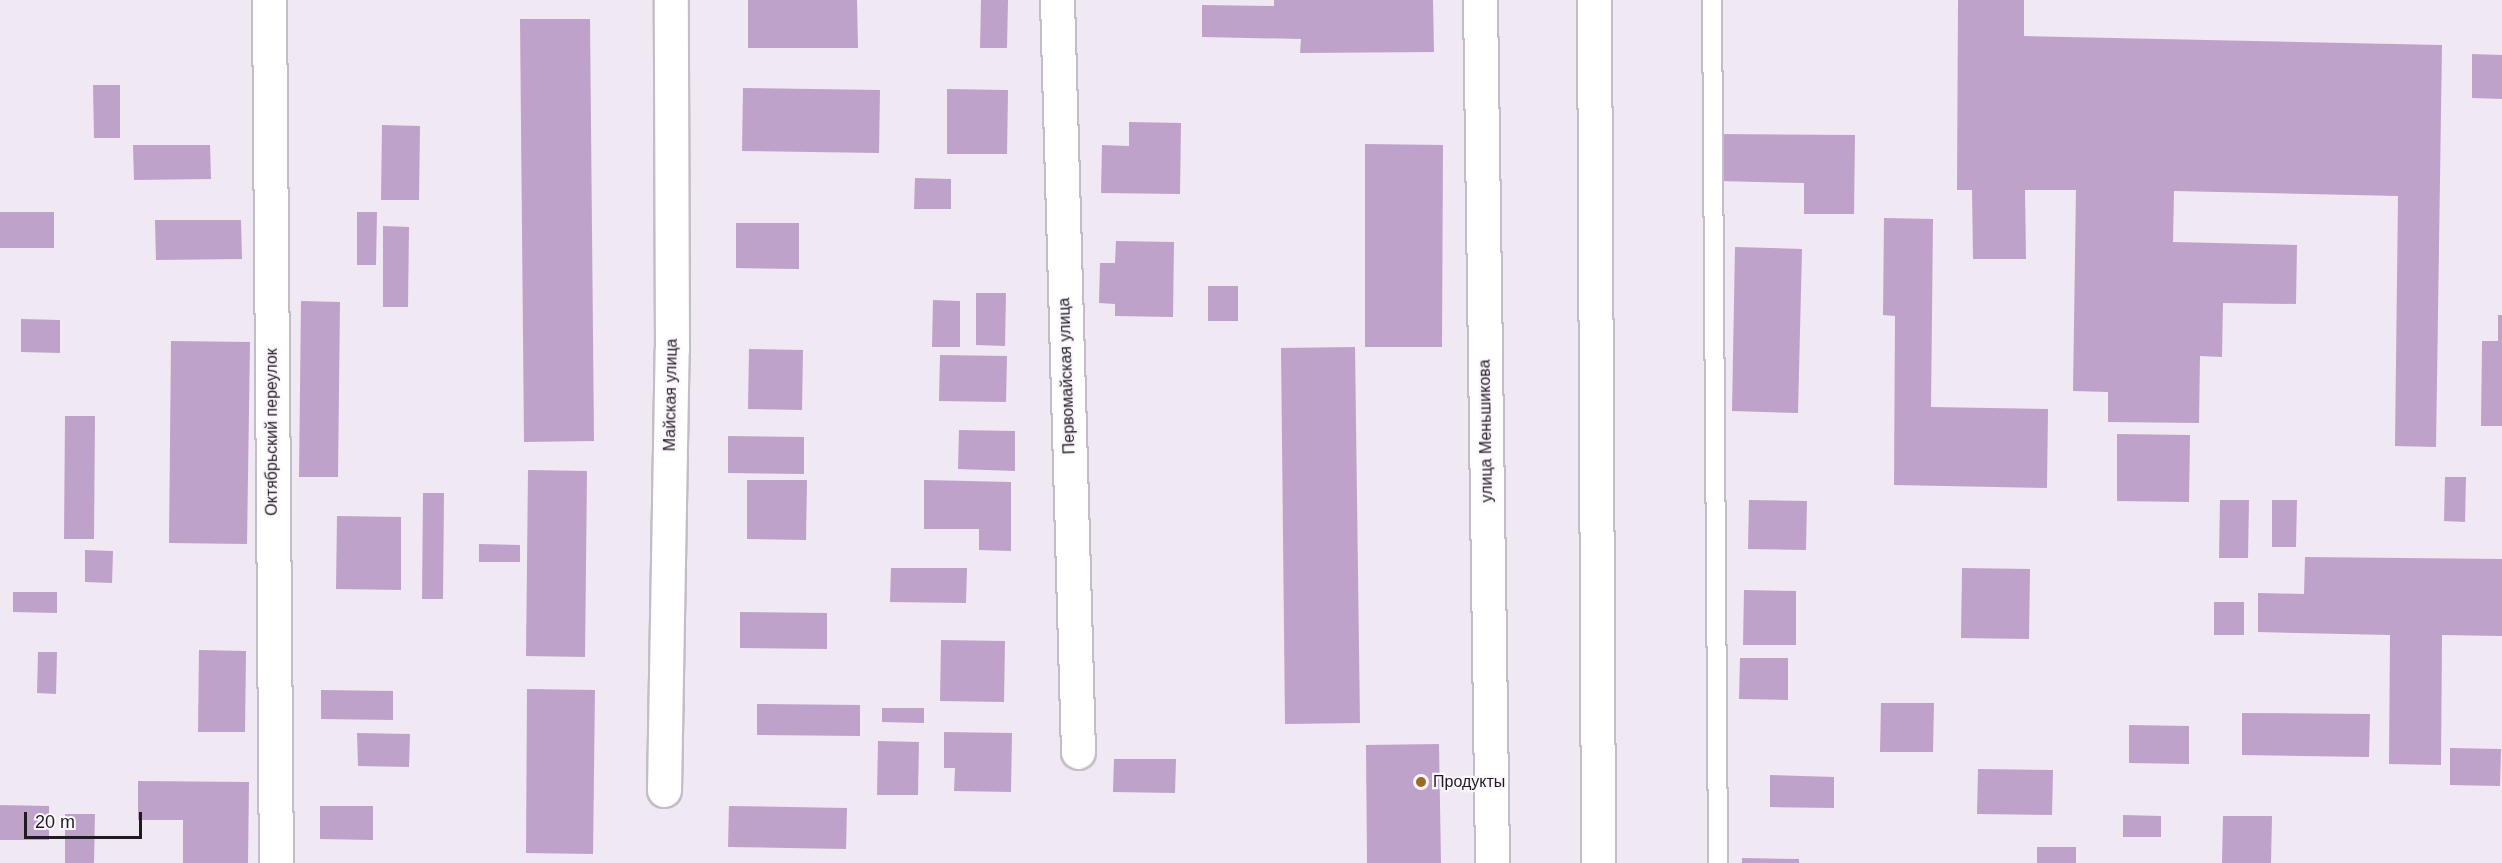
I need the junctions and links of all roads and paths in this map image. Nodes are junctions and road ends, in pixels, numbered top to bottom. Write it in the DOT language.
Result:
graph roads {
  1 [pos="269,0"];
  2 [pos="671,0"];
  3 [pos="1057,0"];
  4 [pos="1480,0"];
  5 [pos="1594,0"];
  6 [pos="1712,0"];
  7 [pos="1078,752"];
  8 [pos="664,790"];
  9 [pos="276,863"];
  10 [pos="1492,863"];
  11 [pos="1598,863"];
  12 [pos="1718,863"];
  1 -- 9 [label="street, Октябрьский переулок"];
  2 -- 8 [label="street, Майская улица"];
  3 -- 7 [label="street, Первомайская улица"];
  4 -- 10 [label="street, улица Меньшикова"];
  5 -- 11 [label="street"];
  6 -- 12 [label="lane"];
}
